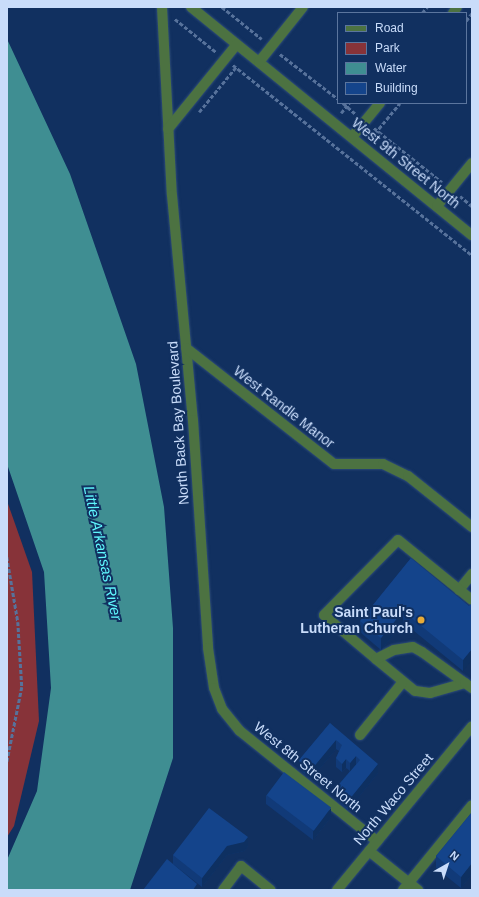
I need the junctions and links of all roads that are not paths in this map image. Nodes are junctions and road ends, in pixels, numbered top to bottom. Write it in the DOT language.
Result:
graph roads {
  1 [pos="191,7"];
  2 [pos="303,7"];
  3 [pos="162,8"];
  4 [pos="237,44"];
  5 [pos="259,62"];
  6 [pos="379,104"];
  7 [pos="168,129"];
  8 [pos="352,137"];
  9 [pos="472,163"];
  10 [pos="437,206"];
  11 [pos="472,235"];
  12 [pos="186,348"];
  13 [pos="472,527"];
  14 [pos="472,574"];
  15 [pos="459,590"];
  16 [pos="472,600"];
  17 [pos="376,659"];
  18 [pos="402,683"];
  19 [pos="469,686"];
  20 [pos="224,713"];
  21 [pos="472,726"];
  22 [pos="360,735"];
  23 [pos="472,805"];
  24 [pos="377,841"];
  25 [pos="369,850"];
  26 [pos="406,886"];
  27 [pos="223,890"];
  28 [pos="270,890"];
  29 [pos="337,890"];
  30 [pos="418,890"];
  1 -- 4 [label="street, West 9th Street North"];
  2 -- 5 [label="street"];
  3 -- 7 [label="street, North Back Bay Boulevard"];
  4 -- 5 [label="street, West 9th Street North"];
  4 -- 7 [label="street"];
  5 -- 8 [label="street, West 9th Street North"];
  6 -- 8 [label="street"];
  7 -- 12 [label="street, North Back Bay Boulevard"];
  8 -- 10 [label="street, West 9th Street North"];
  9 -- 10 [label="street"];
  10 -- 11 [label="street, West 9th Street North"];
  12 -- 13 [label="street, West Randle Manor"];
  12 -- 20 [label="street, North Back Bay Boulevard"];
  14 -- 15 [label="street"];
  15 -- 16 [label="street"];
  15 -- 17 [label="street"];
  17 -- 18 [label="street"];
  17 -- 19 [label="street"];
  18 -- 19 [label="street"];
  18 -- 22 [label="street"];
  20 -- 24 [label="street, West 8th Street North"];
  21 -- 24 [label="street, North Waco Street"];
  23 -- 26 [label="street"];
  24 -- 25 [label="street, North Waco Street"];
  25 -- 26 [label="street"];
  25 -- 29 [label="street, North Waco Street"];
  26 -- 30 [label="street"];
  27 -- 28 [label="street"];
}
